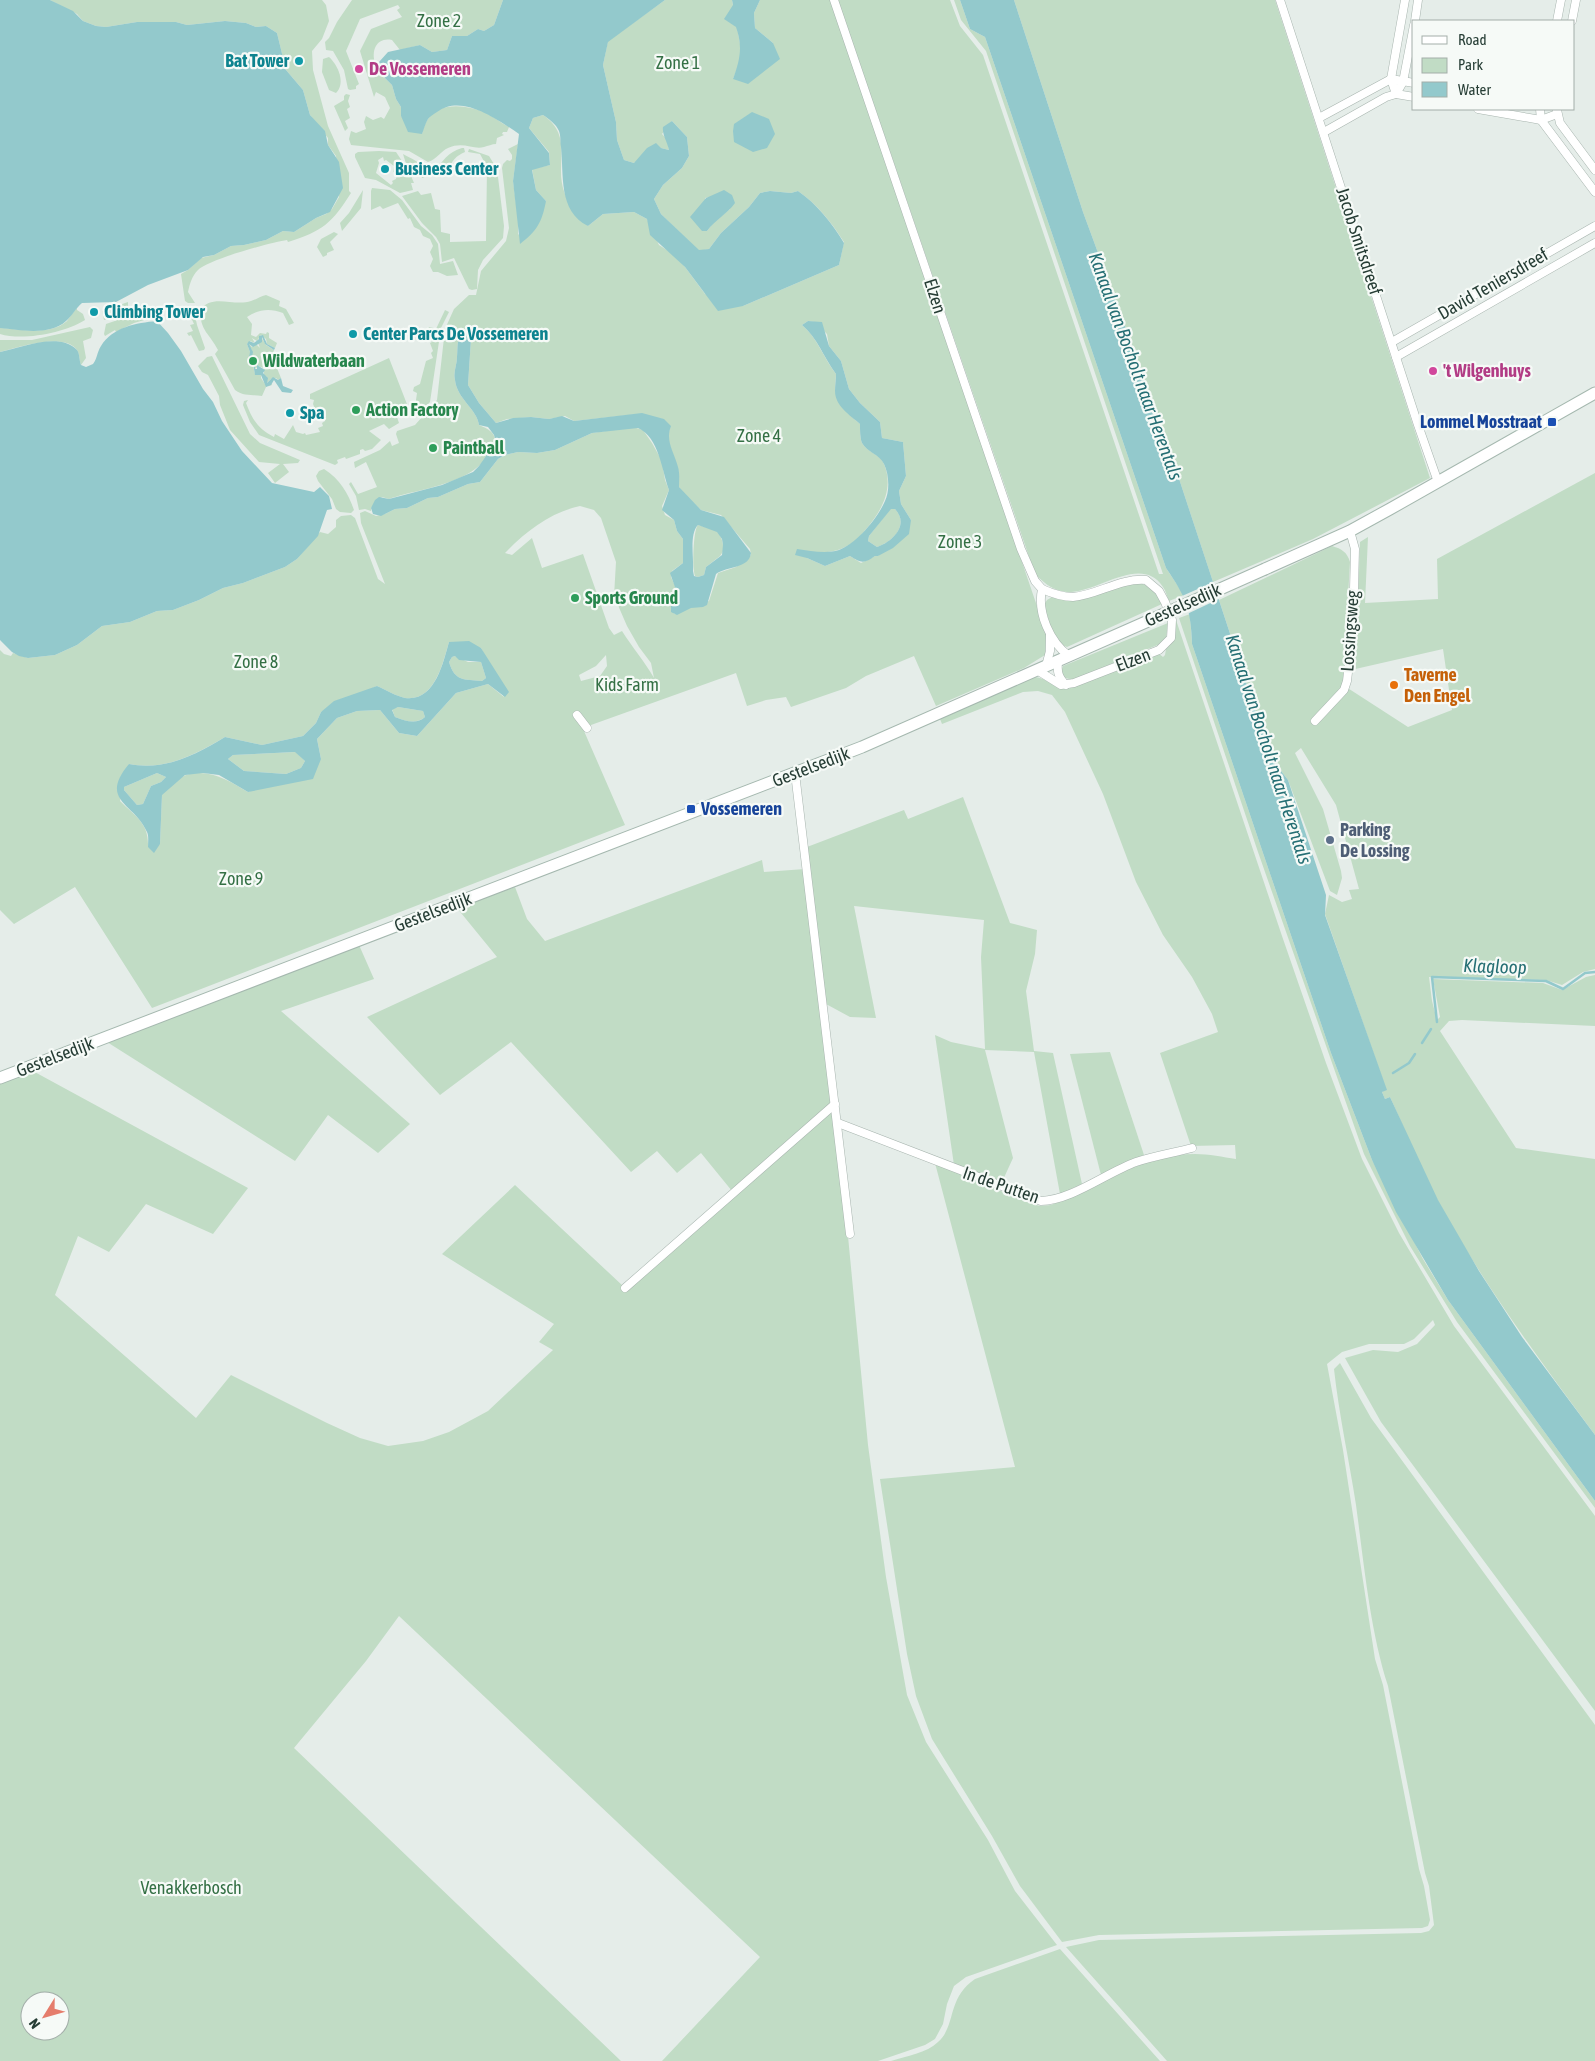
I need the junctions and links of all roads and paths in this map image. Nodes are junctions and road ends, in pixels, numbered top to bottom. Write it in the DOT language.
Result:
graph roads {
  1 [pos="834,0"];
  2 [pos="1280,0"];
  3 [pos="1405,0"];
  4 [pos="1418,0"];
  5 [pos="1561,0"];
  6 [pos="1576,0"];
  7 [pos="1414,20"];
  8 [pos="1557,20"];
  9 [pos="1572,20"];
  10 [pos="1412,36"];
  11 [pos="1391,79"];
  12 [pos="1404,82"];
  13 [pos="1412,84"];
  14 [pos="1396,94"];
  15 [pos="1412,97"];
  16 [pos="1484,110"];
  17 [pos="1540,110"];
  18 [pos="1557,111"];
  19 [pos="1319,118"];
  20 [pos="1542,120"];
  21 [pos="1324,132"];
  22 [pos="1595,170"];
  23 [pos="1595,192"];
  24 [pos="1595,226"];
  25 [pos="1595,243"];
  26 [pos="1392,342"];
  27 [pos="1396,357"];
  28 [pos="1595,393"];
  29 [pos="1438,482"];
  30 [pos="1350,531"];
  31 [pos="1042,589"];
  32 [pos="1050,635"];
  33 [pos="1069,656"];
  34 [pos="1058,661"];
  35 [pos="1042,668"];
  36 [pos="1066,685"];
  37 [pos="577,715"];
  38 [pos="1315,721"];
  39 [pos="588,728"];
  40 [pos="795,774"];
  41 [pos="0,1078"];
  42 [pos="835,1104"];
  43 [pos="838,1123"];
  44 [pos="1192,1148"];
  45 [pos="850,1234"];
  46 [pos="625,1288"];
  1 -- 31 [label="street, Elzen"];
  2 -- 19 [label="street, Jacob Smitsdreef"];
  3 -- 11 [label="street"];
  4 -- 7 [label="street"];
  5 -- 8 [label="street"];
  6 -- 9 [label="street"];
  10 -- 12 [label="street"];
  11 -- 12 [label="street"];
  11 -- 14 [label="street"];
  11 -- 19 [label="street"];
  12 -- 13 [label="street"];
  12 -- 14 [label="street"];
  14 -- 15 [label="street"];
  14 -- 21 [label="street"];
  16 -- 20 [label="street"];
  17 -- 20 [label="street"];
  18 -- 20 [label="street"];
  18 -- 22 [label="street"];
  19 -- 21 [label="street, Jacob Smitsdreef"];
  20 -- 23 [label="street"];
  21 -- 26 [label="street, Jacob Smitsdreef"];
  24 -- 26 [label="street, David Teniersdreef"];
  25 -- 27 [label="street, David Teniersdreef"];
  26 -- 27 [label="street, Jacob Smitsdreef"];
  27 -- 29 [label="street, Jacob Smitsdreef"];
  28 -- 29 [label="main road, Gestelsedijk"];
  29 -- 30 [label="main road, Gestelsedijk"];
  30 -- 33 [label="main road, Gestelsedijk, bridge"];
  30 -- 38 [label="street, Lossingsweg"];
  31 -- 32 [label="street, Elzen"];
  31 -- 36 [label="street, Elzen"];
  32 -- 33 [label="street, Elzen"];
  32 -- 35 [label="street, Elzen"];
  33 -- 34 [label="main road, Gestelsedijk"];
  34 -- 35 [label="main road, Gestelsedijk"];
  34 -- 36 [label="street"];
  35 -- 36 [label="street"];
  35 -- 40 [label="main road, Gestelsedijk"];
  37 -- 39 [label="street"];
  40 -- 41 [label="main road, Gestelsedijk"];
  40 -- 42 [label="street"];
  42 -- 43 [label="street"];
  42 -- 46 [label="street"];
  43 -- 44 [label="street, In de Putten"];
  43 -- 45 [label="street"];
}
